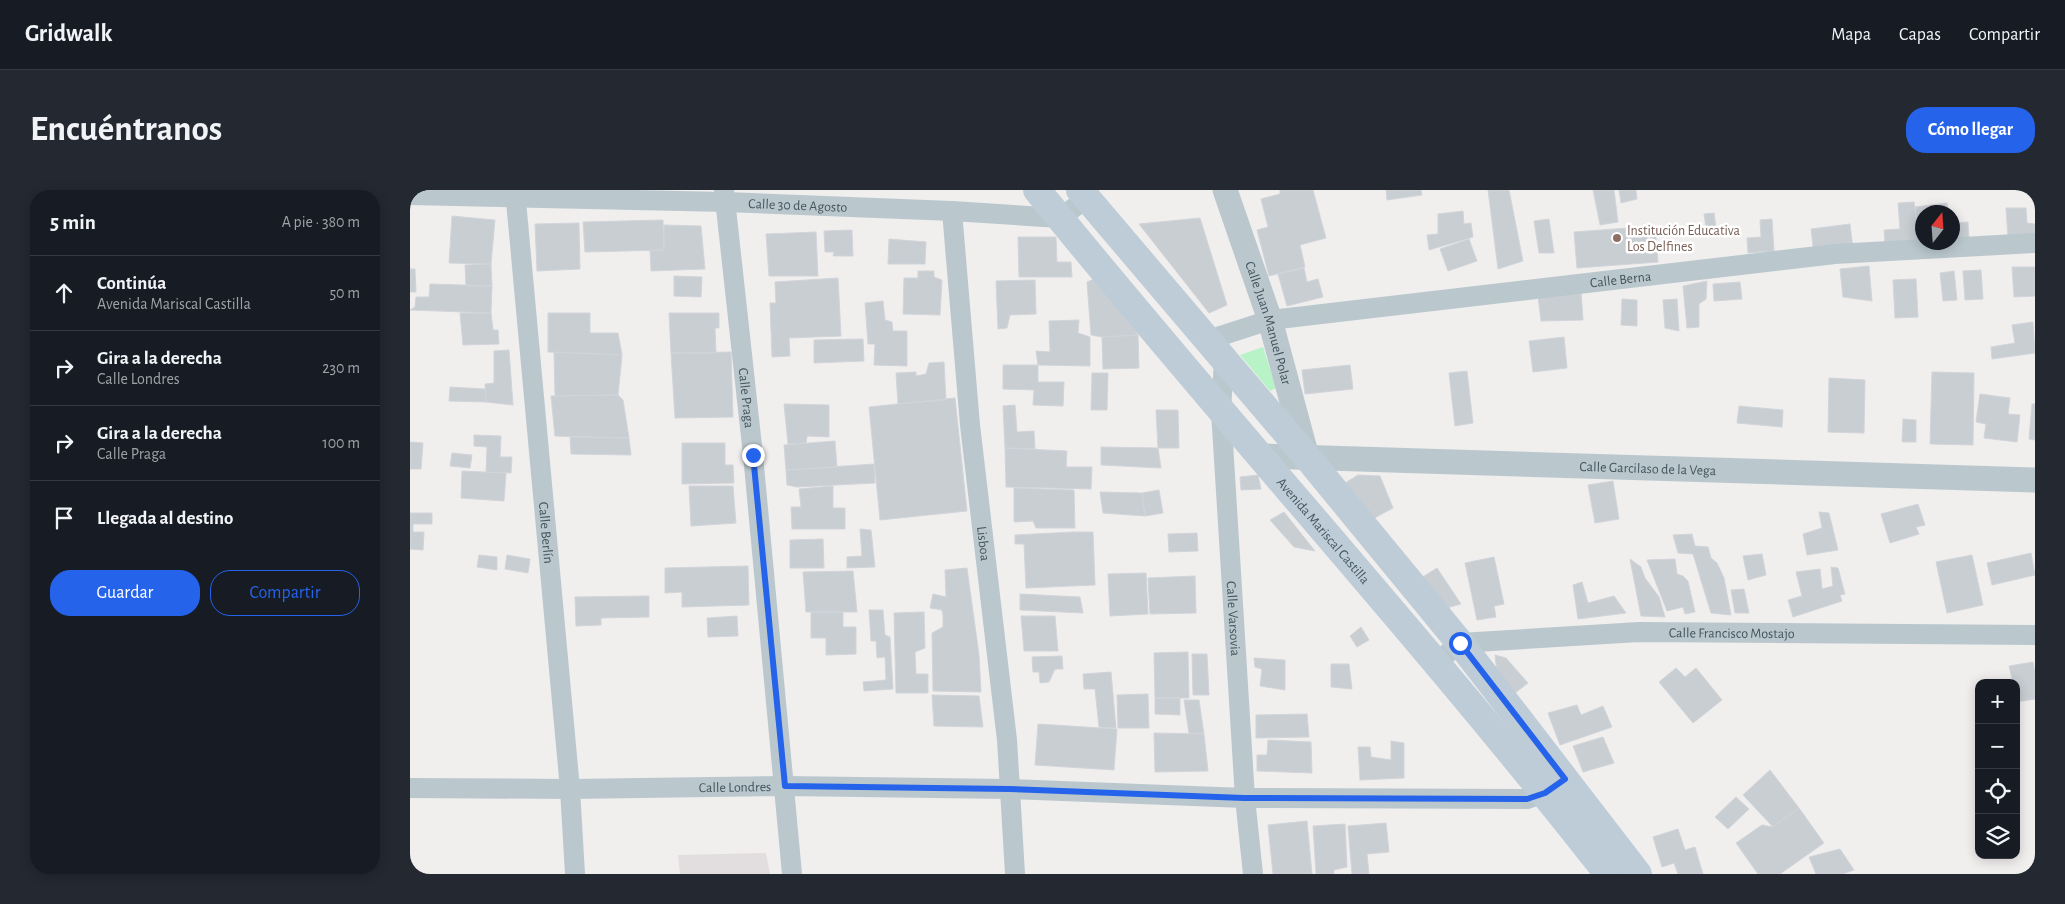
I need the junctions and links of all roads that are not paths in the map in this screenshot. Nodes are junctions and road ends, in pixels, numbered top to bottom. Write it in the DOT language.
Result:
graph roads {
  1 [pos="1037,190"];
  2 [pos="1225,190"];
  3 [pos="516,194"];
  4 [pos="1084,194"];
  5 [pos="410,195"];
  6 [pos="725,196"];
  7 [pos="952,212"];
  8 [pos="1060,218"];
  9 [pos="2035,243"];
  10 [pos="1270,320"];
  11 [pos="1216,350"];
  12 [pos="1221,411"];
  13 [pos="1260,456"];
  14 [pos="1307,457"];
  15 [pos="2035,480"];
  16 [pos="2035,635"];
  17 [pos="1460,643"];
  18 [pos="1437,662"];
  19 [pos="785,786"];
  20 [pos="1555,786"];
  21 [pos="410,788"];
  22 [pos="570,789"];
  23 [pos="1009,789"];
  24 [pos="1244,798"];
  25 [pos="575,874"];
  26 [pos="792,874"];
  27 [pos="1015,874"];
  28 [pos="1253,874"];
  29 [pos="1608,874"];
  30 [pos="1638,874"];
  1 -- 8 [label="main road, Avenida Mariscal Castilla"];
  2 -- 10 [label="street, Calle Juan Manuel Polar"];
  3 -- 5 [label="street, Calle 30 de Agosto"];
  3 -- 6 [label="street, Calle 30 de Agosto"];
  3 -- 22 [label="street, Calle Berlín"];
  4 -- 8 [label="street"];
  4 -- 11 [label="main road, Avenida Mariscal Castilla"];
  6 -- 7 [label="street, Calle 30 de Agosto"];
  6 -- 19 [label="street, Calle Praga"];
  7 -- 8 [label="street, Calle 30 de Agosto"];
  7 -- 23 [label="street, Lisboa"];
  8 -- 12 [label="main road, Avenida Mariscal Castilla"];
  9 -- 10 [label="street, Calle Berna"];
  10 -- 11 [label="street, Calle Berna"];
  10 -- 14 [label="street, Calle Juan Manuel Polar"];
  11 -- 12 [label="street, Calle Varsovia"];
  11 -- 14 [label="main road, Avenida Mariscal Castilla"];
  12 -- 13 [label="main road, Avenida Mariscal Castilla"];
  12 -- 24 [label="street, Calle Varsovia"];
  13 -- 14 [label="street, Calle Garcilaso de la Vega"];
  13 -- 18 [label="main road, Avenida Mariscal Castilla"];
  14 -- 15 [label="street, Calle Garcilaso de la Vega"];
  14 -- 17 [label="main road, Avenida Mariscal Castilla"];
  16 -- 17 [label="street, Calle Francisco Mostajo"];
  17 -- 18 [label="street"];
  17 -- 20 [label="main road, Avenida Mariscal Castilla"];
  18 -- 20 [label="main road, Avenida Mariscal Castilla"];
  19 -- 22 [label="street, Calle Londres"];
  19 -- 23 [label="street, Calle Londres"];
  19 -- 26 [label="street, Calle Praga"];
  20 -- 24 [label="street, Calle Londres"];
  20 -- 29 [label="main road, Avenida Mariscal Castilla"];
  20 -- 30 [label="main road, Avenida Mariscal Castilla"];
  21 -- 22 [label="street, Calle Londres"];
  22 -- 25 [label="street, Calle Berlín"];
  23 -- 24 [label="street, Calle Londres"];
  23 -- 27 [label="street, Lisboa"];
  24 -- 28 [label="street, Calle Varsovia"];
}
